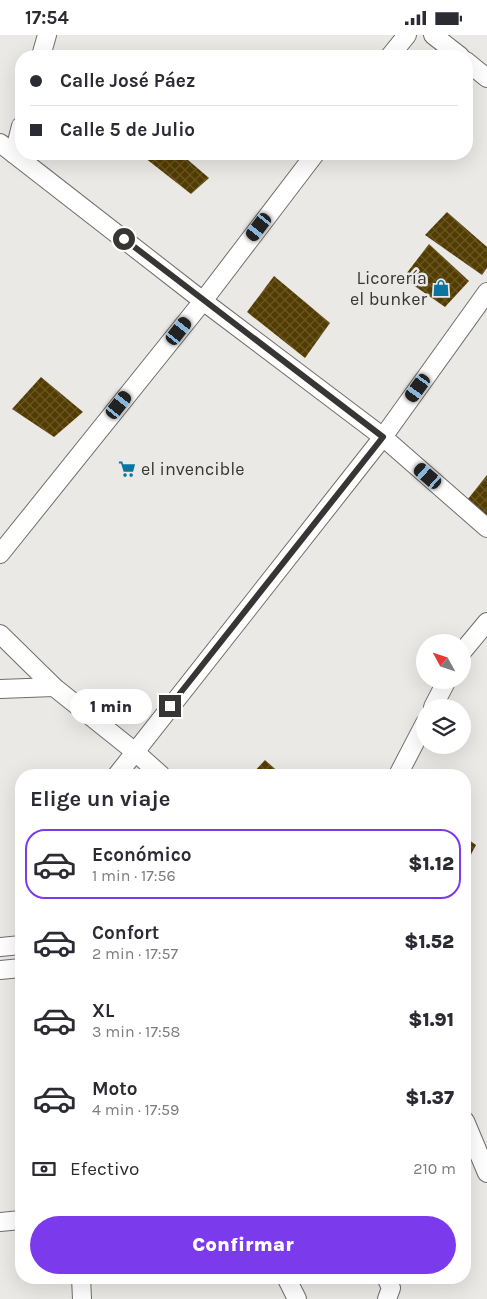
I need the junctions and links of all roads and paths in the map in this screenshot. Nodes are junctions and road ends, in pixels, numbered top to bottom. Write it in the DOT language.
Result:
graph roads {
  1 [pos="47,35"];
  2 [pos="407,35"];
  3 [pos="434,35"];
  4 [pos="43,50"];
  5 [pos="395,50"];
  6 [pos="453,50"];
  7 [pos="473,67"];
  8 [pos="487,78"];
  9 [pos="15,135"];
  10 [pos="7,148"];
  11 [pos="22,160"];
  12 [pos="310,160"];
  13 [pos="487,292"];
  14 [pos="203,301"];
  15 [pos="383,437"];
  16 [pos="487,528"];
  17 [pos="0,555"];
  18 [pos="487,622"];
  19 [pos="0,634"];
  20 [pos="471,641"];
  21 [pos="54,687"];
  22 [pos="0,689"];
  23 [pos="416,740"];
  24 [pos="134,751"];
  25 [pos="121,769"];
  26 [pos="154,769"];
  27 [pos="401,769"];
  28 [pos="15,946"];
  29 [pos="0,947"];
  30 [pos="15,969"];
  31 [pos="0,970"];
  32 [pos="471,1135"];
  33 [pos="487,1173"];
  34 [pos="15,1221"];
  35 [pos="0,1222"];
  36 [pos="81,1284"];
  37 [pos="290,1284"];
  38 [pos="389,1284"];
  39 [pos="82,1299"];
  40 [pos="297,1299"];
  41 [pos="387,1299"];
  1 -- 4 [label="street"];
  2 -- 5 [label="street"];
  3 -- 6 [label="street"];
  7 -- 8 [label="street"];
  9 -- 10 [label="street"];
  11 -- 14 [label="street"];
  12 -- 14 [label="street"];
  13 -- 15 [label="street"];
  14 -- 15 [label="street"];
  14 -- 17 [label="street"];
  15 -- 16 [label="street"];
  15 -- 24 [label="street"];
  18 -- 20 [label="street"];
  19 -- 21 [label="street"];
  21 -- 22 [label="street"];
  21 -- 24 [label="street"];
  23 -- 27 [label="street"];
  24 -- 25 [label="street"];
  24 -- 26 [label="street"];
  28 -- 29 [label="street"];
  30 -- 31 [label="street"];
  32 -- 33 [label="street"];
  34 -- 35 [label="street"];
  36 -- 39 [label="street"];
  37 -- 40 [label="street"];
  38 -- 41 [label="street"];
}
